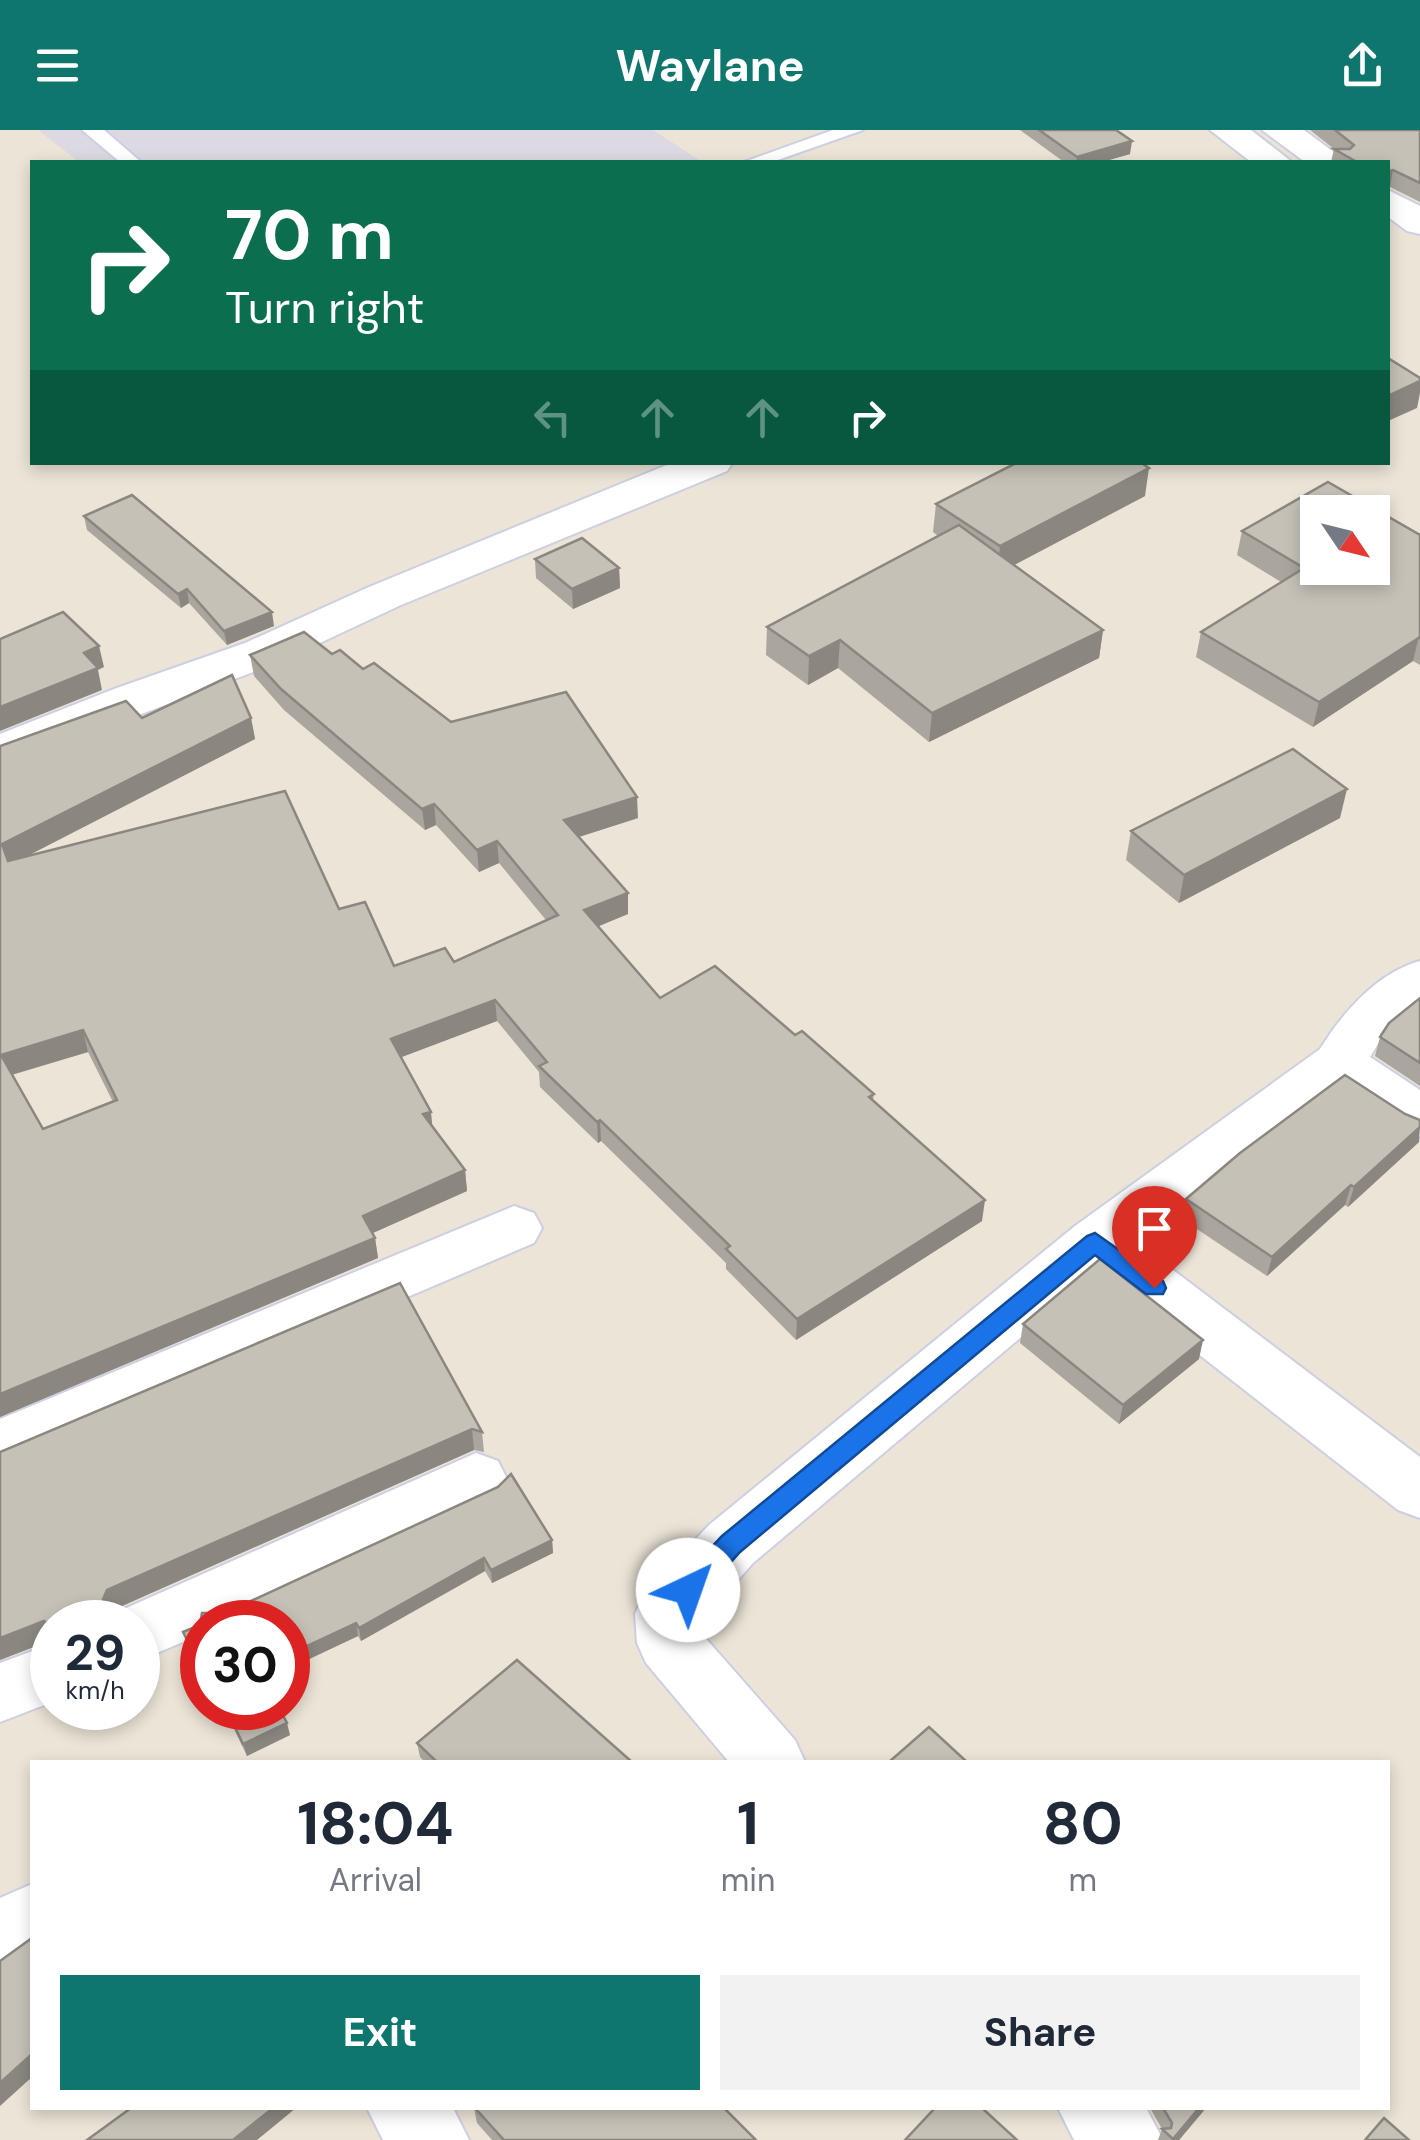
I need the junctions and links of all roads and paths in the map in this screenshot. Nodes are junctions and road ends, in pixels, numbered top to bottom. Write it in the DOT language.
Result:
graph roads {
  1 [pos="132,130"];
  2 [pos="853,130"];
  3 [pos="1228,130"];
  4 [pos="1280,130"];
  5 [pos="95,134"];
  6 [pos="128,160"];
  7 [pos="760,160"];
  8 [pos="1271,160"];
  9 [pos="1326,160"];
  10 [pos="1390,202"];
  11 [pos="1420,222"];
  12 [pos="1390,235"];
  13 [pos="1420,255"];
  14 [pos="705,465"];
  15 [pos="0,752"];
  16 [pos="1420,979"];
  17 [pos="1340,1063"];
  18 [pos="1420,1117"];
  19 [pos="514,1228"];
  20 [pos="1095,1242"];
  21 [pos="0,1446"];
  22 [pos="476,1479"];
  23 [pos="1420,1492"];
  24 [pos="160,1623"];
  25 [pos="30,1681"];
  26 [pos="0,1693"];
  27 [pos="769,1760"];
  28 [pos="30,1919"];
  29 [pos="0,1938"];
  30 [pos="406,2110"];
  31 [pos="1097,2110"];
  32 [pos="432,2140"];
  33 [pos="1126,2140"];
  1 -- 5 [label="lane"];
  2 -- 7 [label="lane"];
  3 -- 8 [label="street"];
  4 -- 9 [label="street"];
  5 -- 6 [label="lane"];
  10 -- 11 [label="street"];
  12 -- 13 [label="street"];
  14 -- 15 [label="street"];
  16 -- 17 [label="street"];
  17 -- 18 [label="street"];
  17 -- 20 [label="street"];
  19 -- 21 [label="street"];
  20 -- 23 [label="street"];
  20 -- 27 [label="street"];
  22 -- 24 [label="street"];
  25 -- 26 [label="street"];
  28 -- 29 [label="street"];
  30 -- 32 [label="street"];
  31 -- 33 [label="street"];
}
